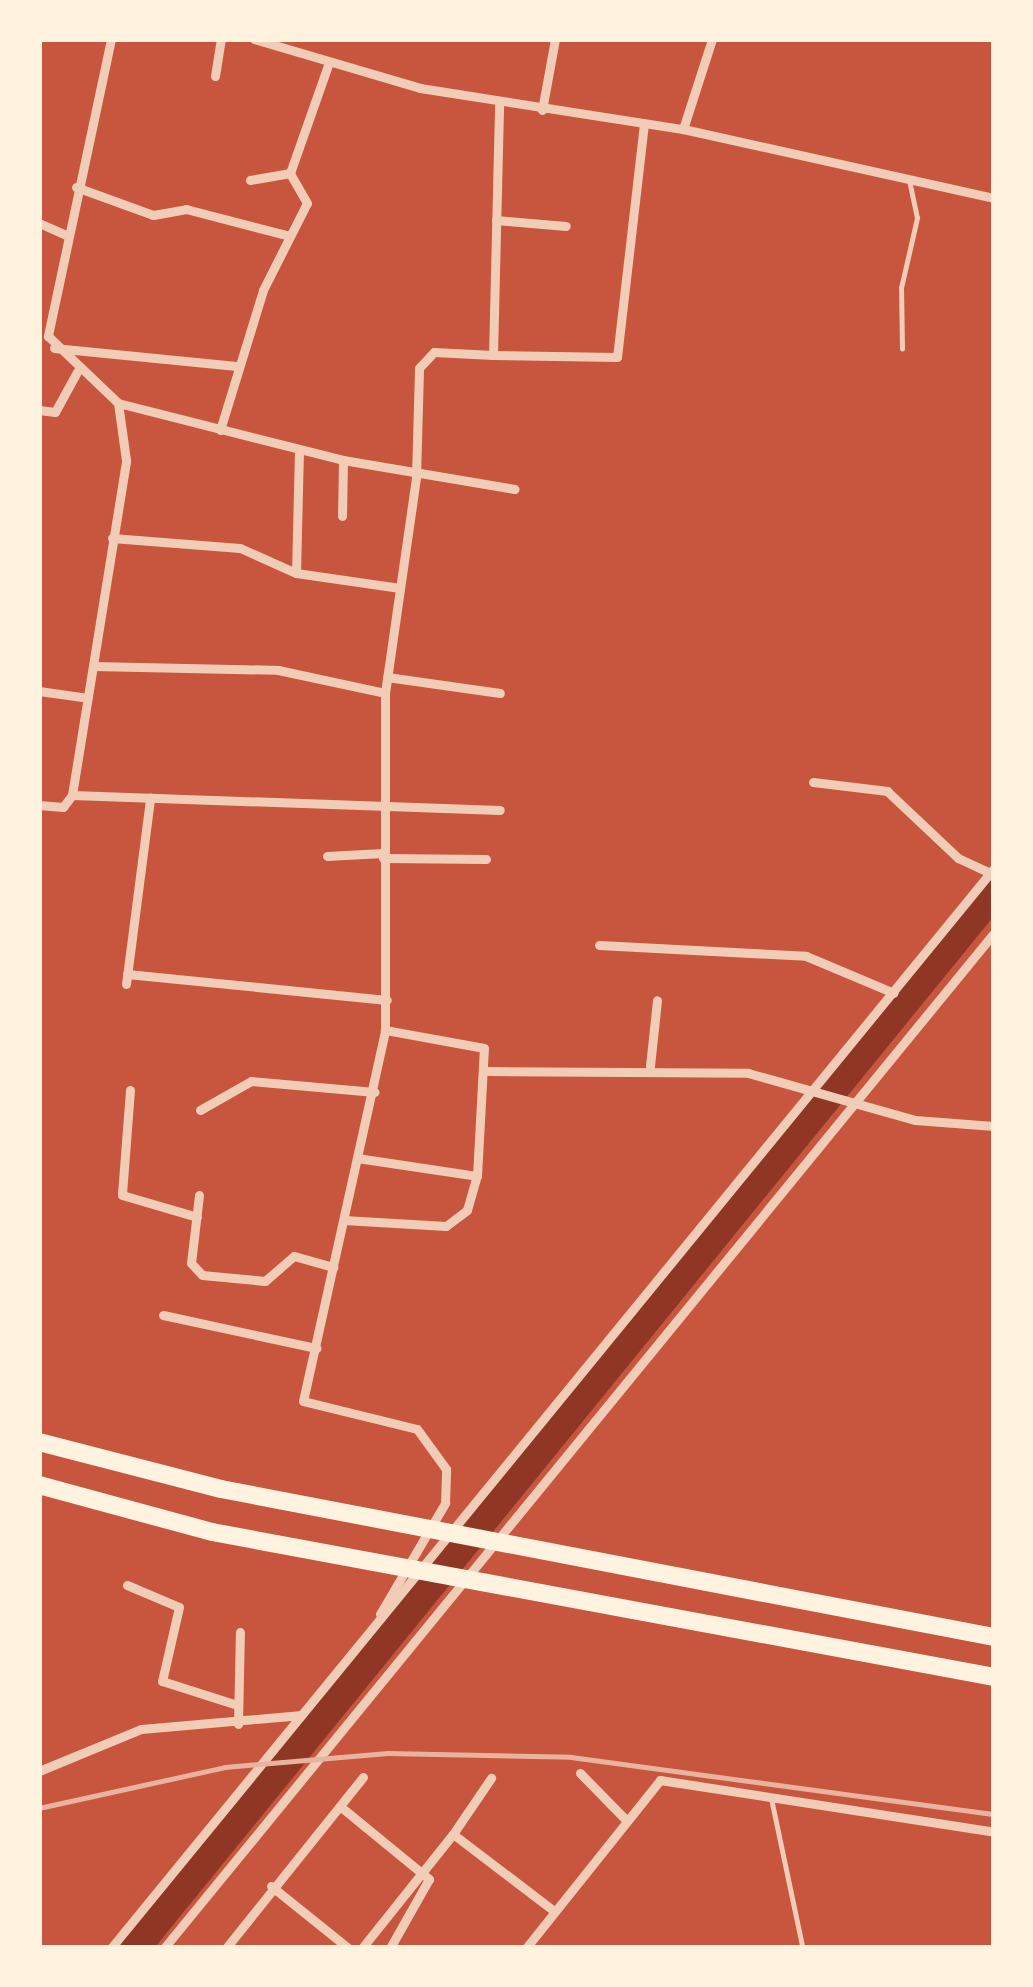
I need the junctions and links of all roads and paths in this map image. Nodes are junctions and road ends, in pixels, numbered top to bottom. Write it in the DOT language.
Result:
graph roads {
  1 [pos="111,39"];
  2 [pos="221,39"];
  3 [pos="254,39"];
  4 [pos="555,39"];
  5 [pos="712,39"];
  6 [pos="329,62"];
  7 [pos="214,76"];
  8 [pos="500,103"];
  9 [pos="542,110"];
  10 [pos="644,124"];
  11 [pos="683,129"];
  12 [pos="290,173"];
  13 [pos="250,179"];
  14 [pos="910,184"];
  15 [pos="76,187"];
  16 [pos="994,198"];
  17 [pos="496,220"];
  18 [pos="39,223"];
  19 [pos="566,226"];
  20 [pos="66,235"];
  21 [pos="290,236"];
  22 [pos="43,313"];
  23 [pos="54,348"];
  24 [pos="902,349"];
  25 [pos="493,356"];
  26 [pos="238,366"];
  27 [pos="76,372"];
  28 [pos="118,403"];
  29 [pos="39,410"];
  30 [pos="220,430"];
  31 [pos="299,451"];
  32 [pos="343,460"];
  33 [pos="416,477"];
  34 [pos="515,490"];
  35 [pos="342,516"];
  36 [pos="112,538"];
  37 [pos="296,573"];
  38 [pos="400,588"];
  39 [pos="93,666"];
  40 [pos="387,677"];
  41 [pos="39,691"];
  42 [pos="385,693"];
  43 [pos="500,693"];
  44 [pos="88,698"];
  45 [pos="813,782"];
  46 [pos="72,795"];
  47 [pos="150,798"];
  48 [pos="39,805"];
  49 [pos="500,810"];
  50 [pos="382,812"];
  51 [pos="383,855"];
  52 [pos="326,856"];
  53 [pos="487,860"];
  54 [pos="993,872"];
  55 [pos="994,933"];
  56 [pos="599,945"];
  57 [pos="895,993"];
  58 [pos="387,1000"];
  59 [pos="657,1000"];
  60 [pos="385,1030"];
  61 [pos="650,1066"];
  62 [pos="488,1071"];
  63 [pos="130,1090"];
  64 [pos="816,1091"];
  65 [pos="375,1092"];
  66 [pos="848,1097"];
  67 [pos="200,1110"];
  68 [pos="994,1126"];
  69 [pos="356,1159"];
  70 [pos="477,1176"];
  71 [pos="199,1195"];
  72 [pos="197,1217"];
  73 [pos="344,1220"];
  74 [pos="333,1268"];
  75 [pos="163,1315"];
  76 [pos="316,1348"];
  77 [pos="39,1442"];
  78 [pos="39,1485"];
  79 [pos="127,1585"];
  80 [pos="380,1615"];
  81 [pos="240,1633"];
  82 [pos="994,1637"];
  83 [pos="994,1677"];
  84 [pos="237,1705"];
  85 [pos="301,1715"];
  86 [pos="238,1724"];
  87 [pos="39,1771"];
  88 [pos="580,1773"];
  89 [pos="362,1777"];
  90 [pos="491,1778"];
  91 [pos="772,1796"];
  92 [pos="341,1807"];
  93 [pos="624,1818"];
  94 [pos="994,1832"];
  95 [pos="452,1834"];
  96 [pos="424,1869"];
  97 [pos="271,1886"];
  98 [pos="554,1911"];
  99 [pos="111,1948"];
  100 [pos="164,1948"];
  101 [pos="226,1948"];
  102 [pos="348,1948"];
  103 [pos="362,1948"];
  104 [pos="390,1948"];
  105 [pos="526,1948"];
  106 [pos="803,1948"];
  1 -- 15 [label="street"];
  2 -- 7 [label="street"];
  3 -- 6 [label="street"];
  4 -- 9 [label="street"];
  5 -- 11 [label="street"];
  6 -- 8 [label="street"];
  6 -- 12 [label="street"];
  8 -- 9 [label="street"];
  8 -- 17 [label="street"];
  9 -- 10 [label="street"];
  10 -- 11 [label="street"];
  10 -- 25 [label="street"];
  11 -- 14 [label="street"];
  12 -- 13 [label="street"];
  12 -- 21 [label="street"];
  14 -- 16 [label="street"];
  14 -- 24 [label="lane"];
  15 -- 20 [label="street"];
  15 -- 21 [label="street"];
  17 -- 19 [label="street"];
  17 -- 25 [label="street"];
  18 -- 20 [label="street"];
  20 -- 22 [label="street"];
  21 -- 26 [label="street"];
  22 -- 23 [label="street"];
  23 -- 26 [label="street"];
  23 -- 27 [label="street"];
  25 -- 33 [label="street"];
  26 -- 30 [label="street"];
  27 -- 28 [label="street"];
  27 -- 29 [label="street"];
  28 -- 30 [label="street"];
  28 -- 36 [label="street"];
  30 -- 31 [label="street"];
  31 -- 32 [label="street"];
  31 -- 37 [label="street"];
  32 -- 33 [label="street"];
  32 -- 35 [label="street"];
  33 -- 34 [label="street"];
  33 -- 38 [label="street"];
  36 -- 37 [label="street"];
  36 -- 39 [label="street"];
  37 -- 38 [label="street"];
  38 -- 40 [label="street"];
  39 -- 42 [label="street"];
  39 -- 44 [label="street"];
  40 -- 42 [label="street"];
  40 -- 43 [label="street"];
  41 -- 44 [label="street"];
  42 -- 50 [label="street"];
  44 -- 46 [label="street"];
  45 -- 54 [label="street"];
  46 -- 47 [label="street"];
  46 -- 48 [label="street"];
  47 -- 50 [label="street"];
  47 -- 58 [label="street"];
  49 -- 50 [label="street"];
  50 -- 51 [label="street"];
  51 -- 52 [label="street"];
  51 -- 53 [label="street"];
  51 -- 58 [label="street"];
  54 -- 57 [label="street"];
  55 -- 66 [label="street"];
  56 -- 57 [label="street"];
  57 -- 64 [label="street"];
  58 -- 60 [label="street"];
  59 -- 61 [label="street"];
  60 -- 62 [label="street"];
  60 -- 65 [label="street"];
  61 -- 62 [label="street"];
  61 -- 64 [label="street"];
  62 -- 70 [label="street"];
  63 -- 72 [label="street"];
  64 -- 66 [label="street"];
  64 -- 80 [label="street"];
  65 -- 67 [label="street"];
  65 -- 69 [label="street"];
  66 -- 68 [label="street"];
  66 -- 100 [label="street"];
  69 -- 70 [label="street"];
  69 -- 73 [label="street"];
  70 -- 73 [label="street"];
  71 -- 72 [label="street"];
  72 -- 74 [label="street"];
  73 -- 74 [label="street"];
  74 -- 76 [label="street"];
  75 -- 76 [label="street"];
  76 -- 80 [label="street"];
  77 -- 82 [label="highway"];
  78 -- 83 [label="highway"];
  79 -- 84 [label="street"];
  80 -- 85 [label="street"];
  81 -- 84 [label="street"];
  84 -- 86 [label="street"];
  85 -- 86 [label="street"];
  85 -- 99 [label="street"];
  86 -- 87 [label="street"];
  88 -- 93 [label="street"];
  89 -- 92 [label="street"];
  90 -- 95 [label="street"];
  91 -- 93 [label="street"];
  91 -- 94 [label="street"];
  91 -- 106 [label="lane"];
  92 -- 96 [label="street"];
  92 -- 97 [label="street"];
  93 -- 98 [label="street"];
  95 -- 96 [label="street"];
  95 -- 98 [label="street"];
  96 -- 103 [label="street"];
  96 -- 104 [label="street"];
  97 -- 101 [label="street"];
  97 -- 102 [label="street"];
  98 -- 105 [label="street"];
}
